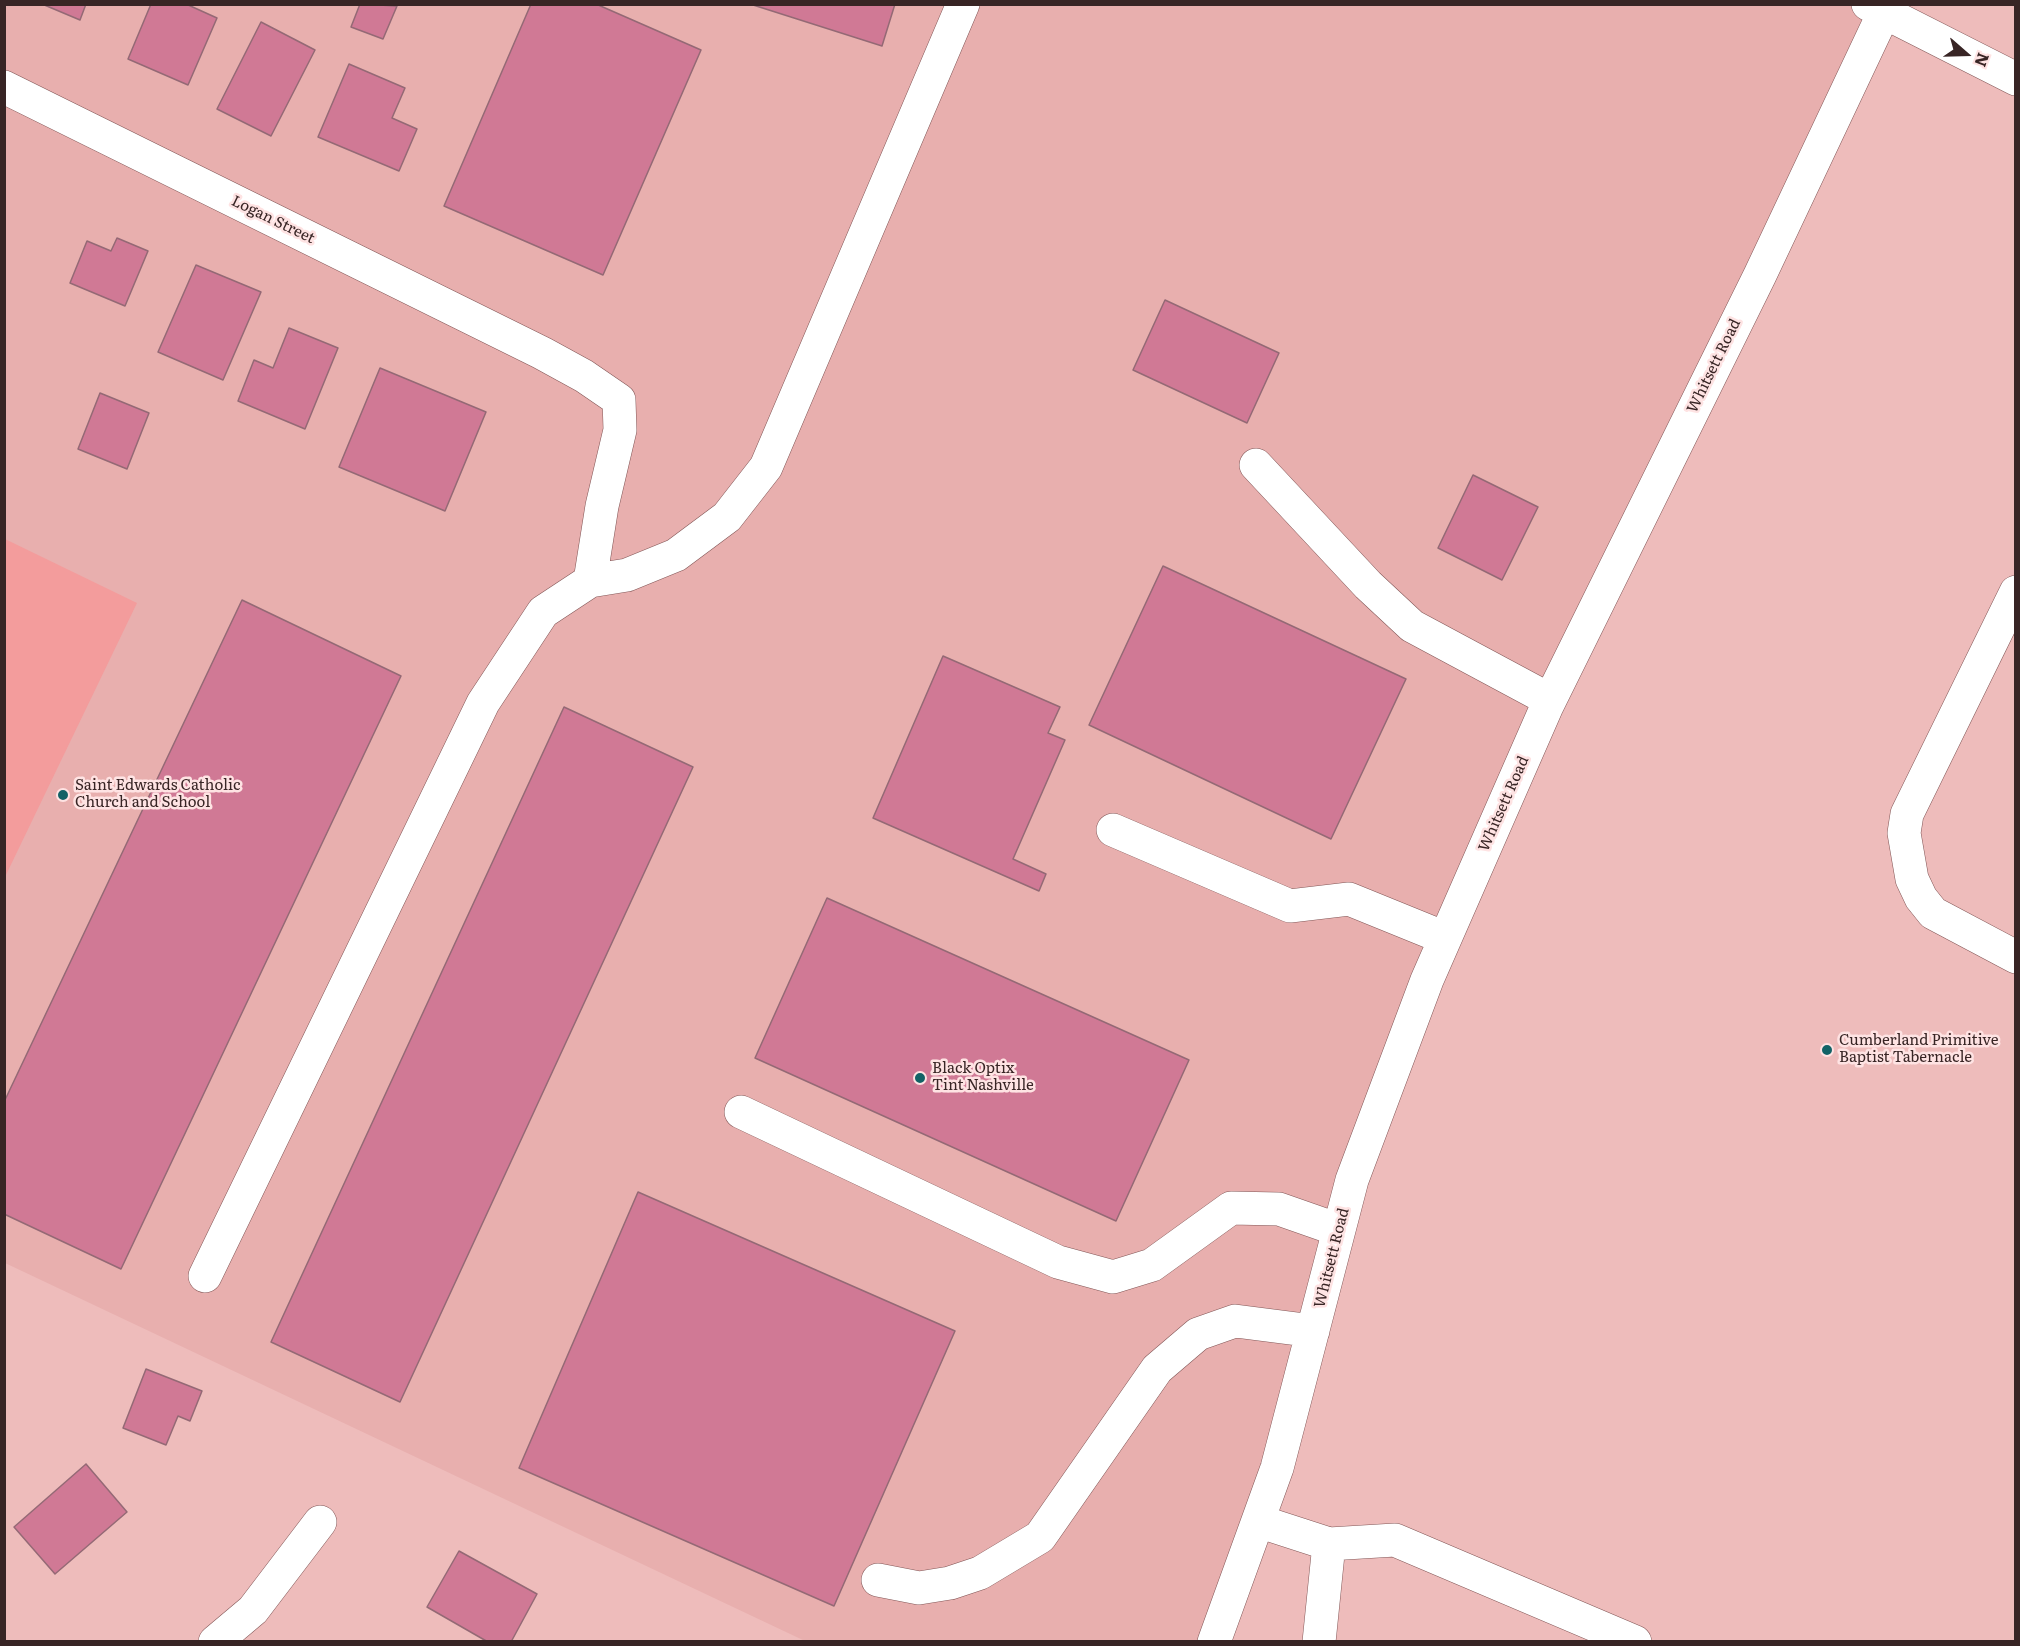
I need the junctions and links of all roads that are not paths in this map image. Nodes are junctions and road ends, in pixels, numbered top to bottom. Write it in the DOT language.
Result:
graph roads {
  1 [pos="963,4"];
  2 [pos="1880,8"];
  3 [pos="2016,79"];
  4 [pos="4,87"];
  5 [pos="1256,465"];
  6 [pos="590,581"];
  7 [pos="2016,592"];
  8 [pos="1550,700"];
  9 [pos="1113,830"];
  10 [pos="1445,939"];
  11 [pos="2016,957"];
  12 [pos="741,1112"];
  13 [pos="1339,1230"];
  14 [pos="205,1276"];
  15 [pos="1313,1331"];
  16 [pos="1258,1521"];
  17 [pos="320,1522"];
  18 [pos="1329,1544"];
  19 [pos="878,1580"];
  20 [pos="215,1641"];
  21 [pos="1214,1641"];
  22 [pos="1319,1641"];
  23 [pos="1635,1641"];
  1 -- 6 [label="street"];
  2 -- 3 [label="street"];
  2 -- 8 [label="street, Whitsett Road"];
  4 -- 6 [label="street, Logan Street"];
  5 -- 8 [label="street"];
  6 -- 14 [label="street"];
  7 -- 11 [label="street"];
  8 -- 10 [label="street, Whitsett Road"];
  9 -- 10 [label="street"];
  10 -- 13 [label="street, Whitsett Road"];
  12 -- 13 [label="street"];
  13 -- 15 [label="street, Whitsett Road"];
  15 -- 16 [label="street, Whitsett Road"];
  15 -- 19 [label="street"];
  16 -- 18 [label="street"];
  16 -- 21 [label="street, Whitsett Road"];
  17 -- 20 [label="street"];
  18 -- 22 [label="street"];
  18 -- 23 [label="street"];
}
